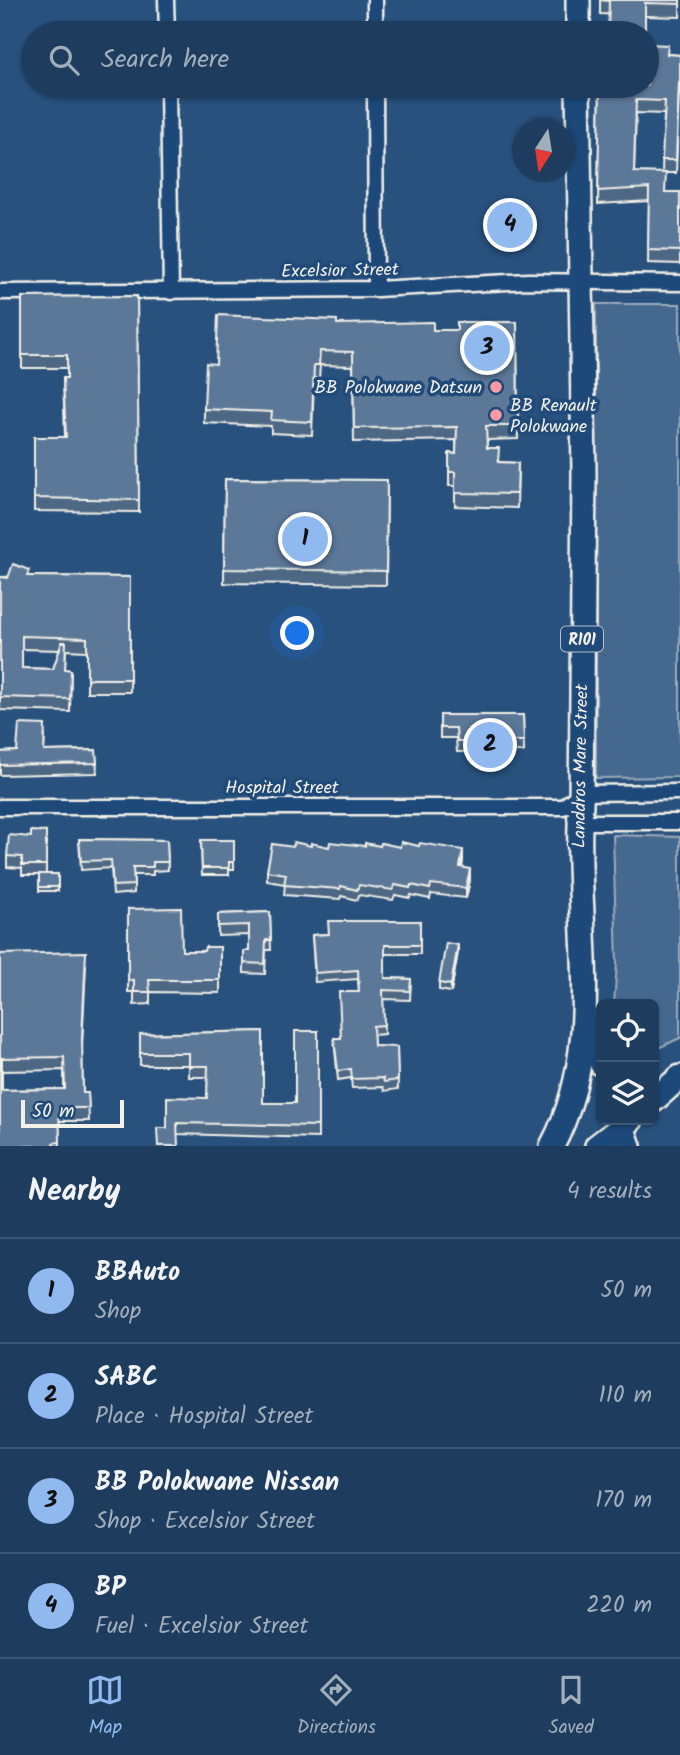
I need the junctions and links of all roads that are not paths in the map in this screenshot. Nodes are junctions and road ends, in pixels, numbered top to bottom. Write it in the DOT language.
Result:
graph roads {
  1 [pos="166,0"];
  2 [pos="375,0"];
  3 [pos="578,0"];
  4 [pos="167,21"];
  5 [pos="375,21"];
  6 [pos="578,21"];
  7 [pos="168,98"];
  8 [pos="375,98"];
  9 [pos="578,98"];
  10 [pos="579,281"];
  11 [pos="680,283"];
  12 [pos="376,289"];
  13 [pos="0,292"];
  14 [pos="172,292"];
  15 [pos="680,792"];
  16 [pos="0,807"];
  17 [pos="575,807"];
  18 [pos="680,822"];
  19 [pos="586,1019"];
  20 [pos="600,1062"];
  21 [pos="680,1076"];
  22 [pos="659,1082"];
  23 [pos="659,1095"];
  24 [pos="626,1128"];
  25 [pos="552,1146"];
  26 [pos="597,1146"];
  1 -- 4 [label="street"];
  2 -- 5 [label="street"];
  3 -- 6 [label="main road"];
  7 -- 14 [label="street"];
  8 -- 12 [label="street"];
  9 -- 10 [label="main road, Landdros Mare Street / R101"];
  10 -- 11 [label="street, Excelsior Street"];
  10 -- 12 [label="street, Excelsior Street"];
  10 -- 17 [label="main road, Landdros Mare Street / R101"];
  12 -- 14 [label="street, Excelsior Street"];
  13 -- 14 [label="street, Excelsior Street"];
  15 -- 17 [label="street, Hospital Street"];
  16 -- 17 [label="street, Hospital Street"];
  17 -- 18 [label="street, Hospital Street"];
  17 -- 19 [label="main road, Landdros Mare Street / R101"];
  19 -- 20 [label="main road"];
  19 -- 25 [label="main road, Landdros Mare Street / R101"];
  21 -- 22 [label="main road"];
  21 -- 23 [label="main road"];
  24 -- 26 [label="main road"];
}
